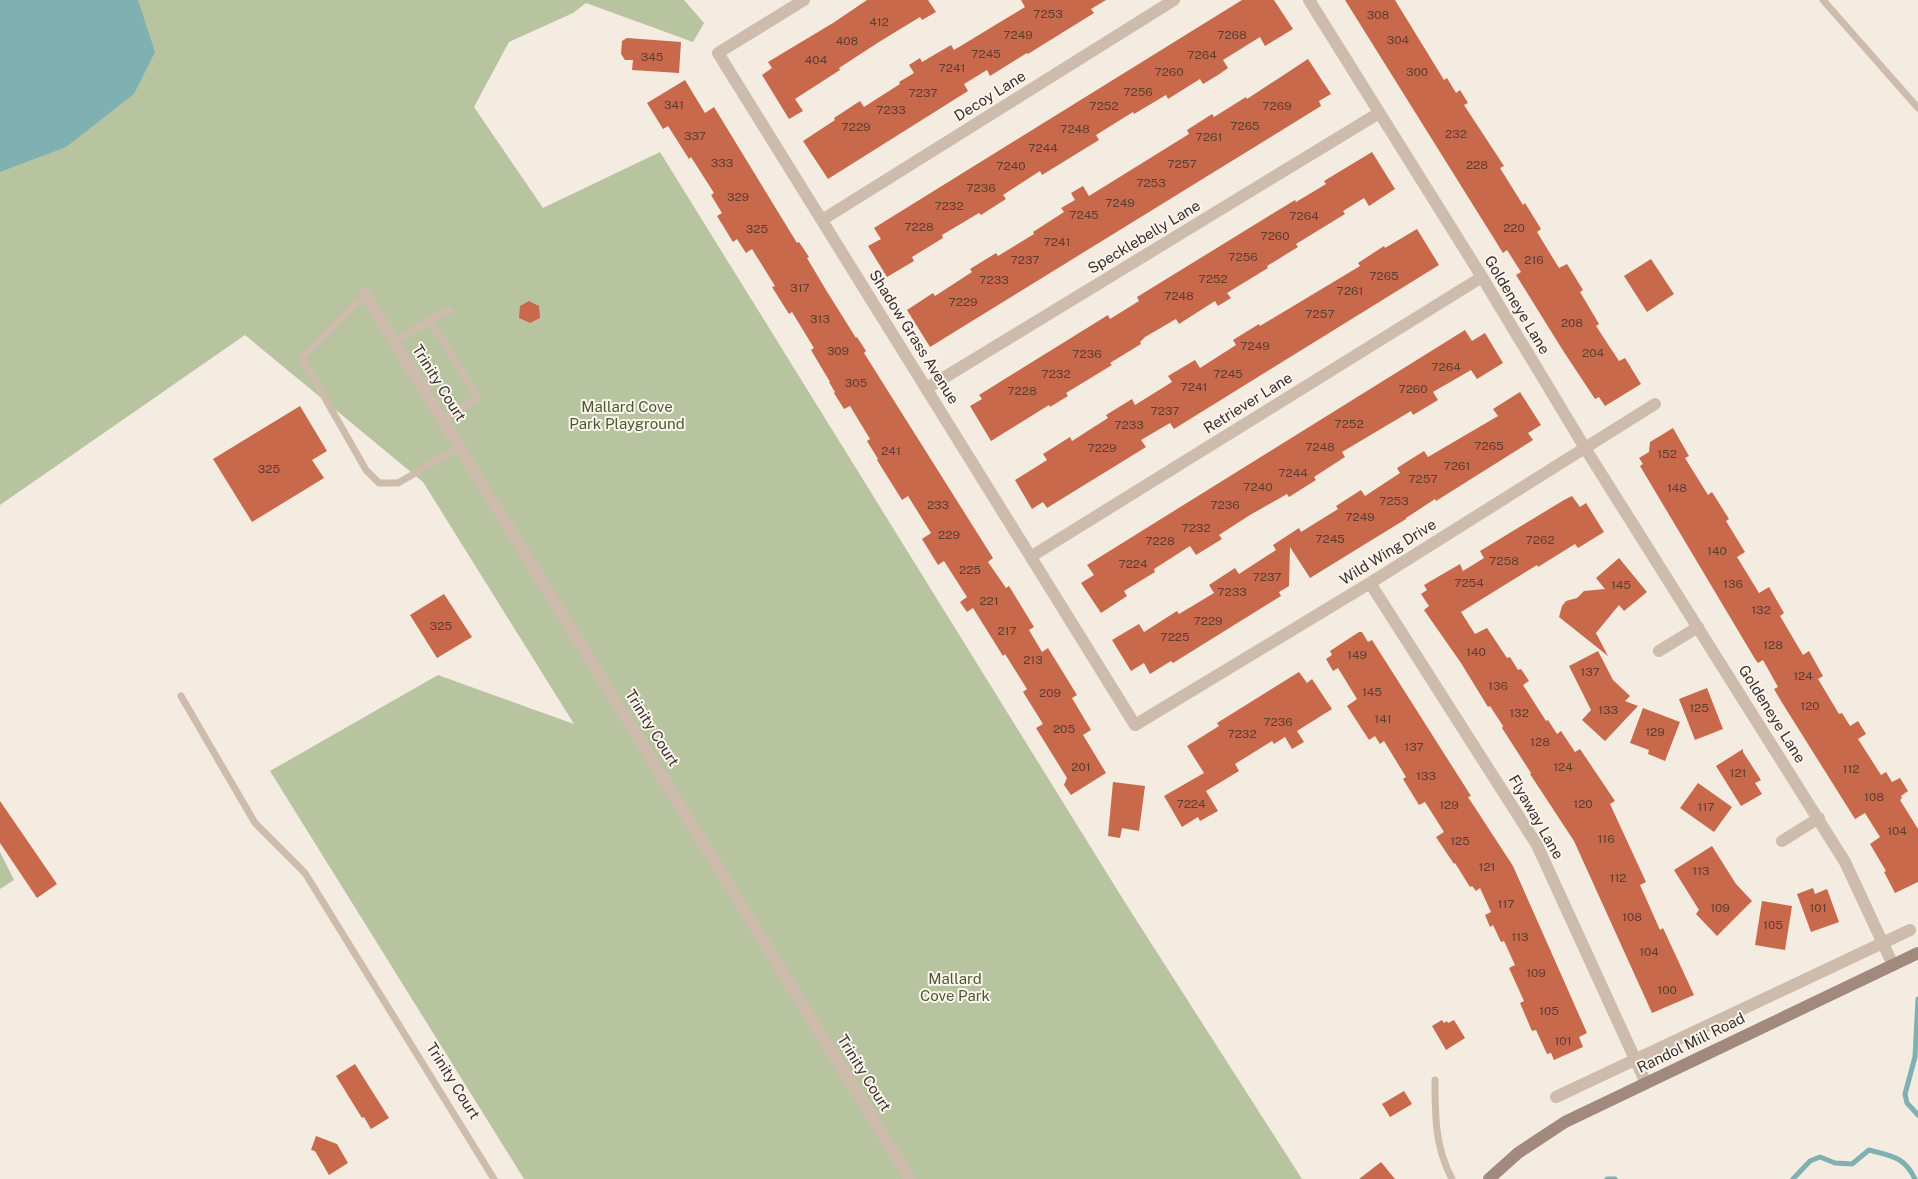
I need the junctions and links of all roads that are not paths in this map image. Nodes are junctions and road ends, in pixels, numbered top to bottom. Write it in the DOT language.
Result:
graph roads {
  1 [pos="804,0"];
  2 [pos="1174,0"];
  3 [pos="1309,0"];
  4 [pos="1823,0"];
  5 [pos="1918,108"];
  6 [pos="1379,113"];
  7 [pos="822,220"];
  8 [pos="1482,277"];
  9 [pos="365,294"];
  10 [pos="450,310"];
  11 [pos="430,320"];
  12 [pos="395,342"];
  13 [pos="927,388"];
  14 [pos="1655,404"];
  15 [pos="443,420"];
  16 [pos="460,447"];
  17 [pos="1585,448"];
  18 [pos="1032,556"];
  19 [pos="1370,583"];
  20 [pos="1698,627"];
  21 [pos="1658,651"];
  22 [pos="181,696"];
  23 [pos="1135,725"];
  24 [pos="1819,818"];
  25 [pos="1782,841"];
  26 [pos="1910,930"];
  27 [pos="1882,943"];
  28 [pos="1918,953"];
  29 [pos="1893,966"];
  30 [pos="1635,1061"];
  31 [pos="1436,1080"];
  32 [pos="1646,1083"];
  33 [pos="1556,1097"];
  34 [pos="494,1179"];
  35 [pos="910,1179"];
  36 [pos="1452,1179"];
  37 [pos="1489,1179"];
  1 -- 7 [label="street, Shadow Grass Avenue"];
  2 -- 7 [label="street, Decoy Lane"];
  3 -- 6 [label="street, Goldeneye Lane"];
  4 -- 5 [label="lane"];
  6 -- 8 [label="street, Goldeneye Lane"];
  6 -- 13 [label="street, Specklebelly Lane"];
  7 -- 13 [label="street, Shadow Grass Avenue"];
  8 -- 17 [label="street, Goldeneye Lane"];
  8 -- 18 [label="street, Retriever Lane"];
  9 -- 12 [label="street, Trinity Court"];
  9 -- 16 [label="lane"];
  10 -- 11 [label="lane"];
  11 -- 12 [label="lane"];
  11 -- 15 [label="lane"];
  12 -- 15 [label="street, Trinity Court"];
  13 -- 18 [label="street, Shadow Grass Avenue"];
  14 -- 17 [label="street, Wild Wing Drive"];
  15 -- 16 [label="street, Trinity Court"];
  16 -- 35 [label="street, Trinity Court"];
  17 -- 19 [label="street, Wild Wing Drive"];
  17 -- 20 [label="street, Goldeneye Lane"];
  18 -- 23 [label="street, Shadow Grass Avenue"];
  19 -- 23 [label="street, Wild Wing Drive"];
  19 -- 30 [label="street, Flyaway Lane"];
  20 -- 21 [label="street"];
  20 -- 24 [label="street, Goldeneye Lane"];
  22 -- 34 [label="lane, Trinity Court"];
  24 -- 25 [label="street"];
  24 -- 27 [label="street, Goldeneye Lane"];
  26 -- 27 [label="street, Randol Mill Road"];
  27 -- 29 [label="street, Goldeneye Lane"];
  27 -- 30 [label="street, Randol Mill Road"];
  28 -- 29 [label="main road, Randol Mill Road"];
  29 -- 32 [label="main road, Randol Mill Road"];
  30 -- 32 [label="street, Flyaway Lane"];
  30 -- 33 [label="street, Randol Mill Road"];
  31 -- 36 [label="lane"];
  32 -- 37 [label="main road, Randol Mill Road"];
}
